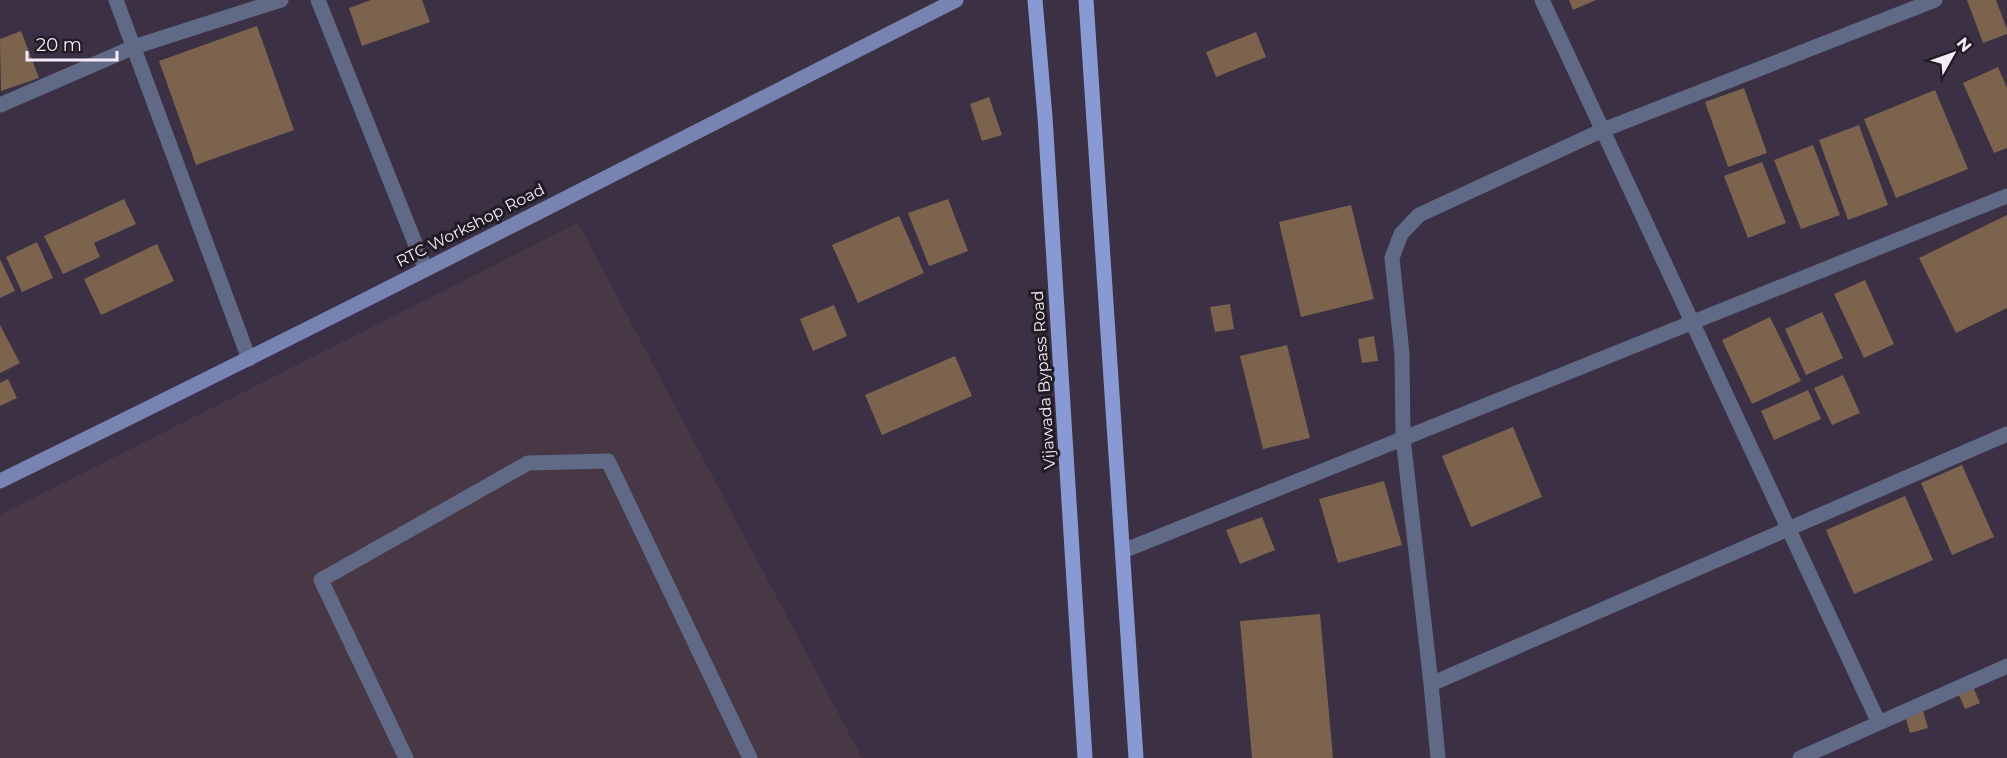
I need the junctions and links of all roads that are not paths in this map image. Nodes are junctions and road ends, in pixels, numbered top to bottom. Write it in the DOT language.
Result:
graph roads {
  1 [pos="116,0"];
  2 [pos="281,0"];
  3 [pos="318,0"];
  4 [pos="956,0"];
  5 [pos="1035,0"];
  6 [pos="1086,0"];
  7 [pos="1542,0"];
  8 [pos="1935,0"];
  9 [pos="134,47"];
  10 [pos="0,105"];
  11 [pos="1603,130"];
  12 [pos="2007,196"];
  13 [pos="424,268"];
  14 [pos="1692,322"];
  15 [pos="249,359"];
  16 [pos="2007,434"];
  17 [pos="1403,438"];
  18 [pos="0,481"];
  19 [pos="1789,529"];
  20 [pos="1123,551"];
  21 [pos="2007,666"];
  22 [pos="1431,684"];
  23 [pos="1879,723"];
  24 [pos="406,758"];
  25 [pos="750,758"];
  26 [pos="1085,758"];
  27 [pos="1136,758"];
  28 [pos="1438,758"];
  29 [pos="1800,758"];
  1 -- 9 [label="street"];
  2 -- 9 [label="street"];
  3 -- 13 [label="street"];
  4 -- 13 [label="street, RTC Workshop Road"];
  5 -- 26 [label="main road, Vijawada Bypass Road"];
  6 -- 20 [label="main road"];
  7 -- 11 [label="street"];
  8 -- 11 [label="street"];
  9 -- 10 [label="street"];
  9 -- 15 [label="street"];
  11 -- 14 [label="street"];
  11 -- 17 [label="street"];
  12 -- 14 [label="street"];
  13 -- 15 [label="street, RTC Workshop Road"];
  14 -- 17 [label="street"];
  14 -- 19 [label="street"];
  15 -- 18 [label="street, RTC Workshop Road"];
  16 -- 19 [label="street"];
  17 -- 20 [label="street"];
  17 -- 22 [label="street"];
  19 -- 22 [label="street"];
  19 -- 23 [label="street"];
  20 -- 27 [label="main road"];
  21 -- 23 [label="street"];
  22 -- 28 [label="street"];
  23 -- 29 [label="street"];
  24 -- 25 [label="street"];
}
